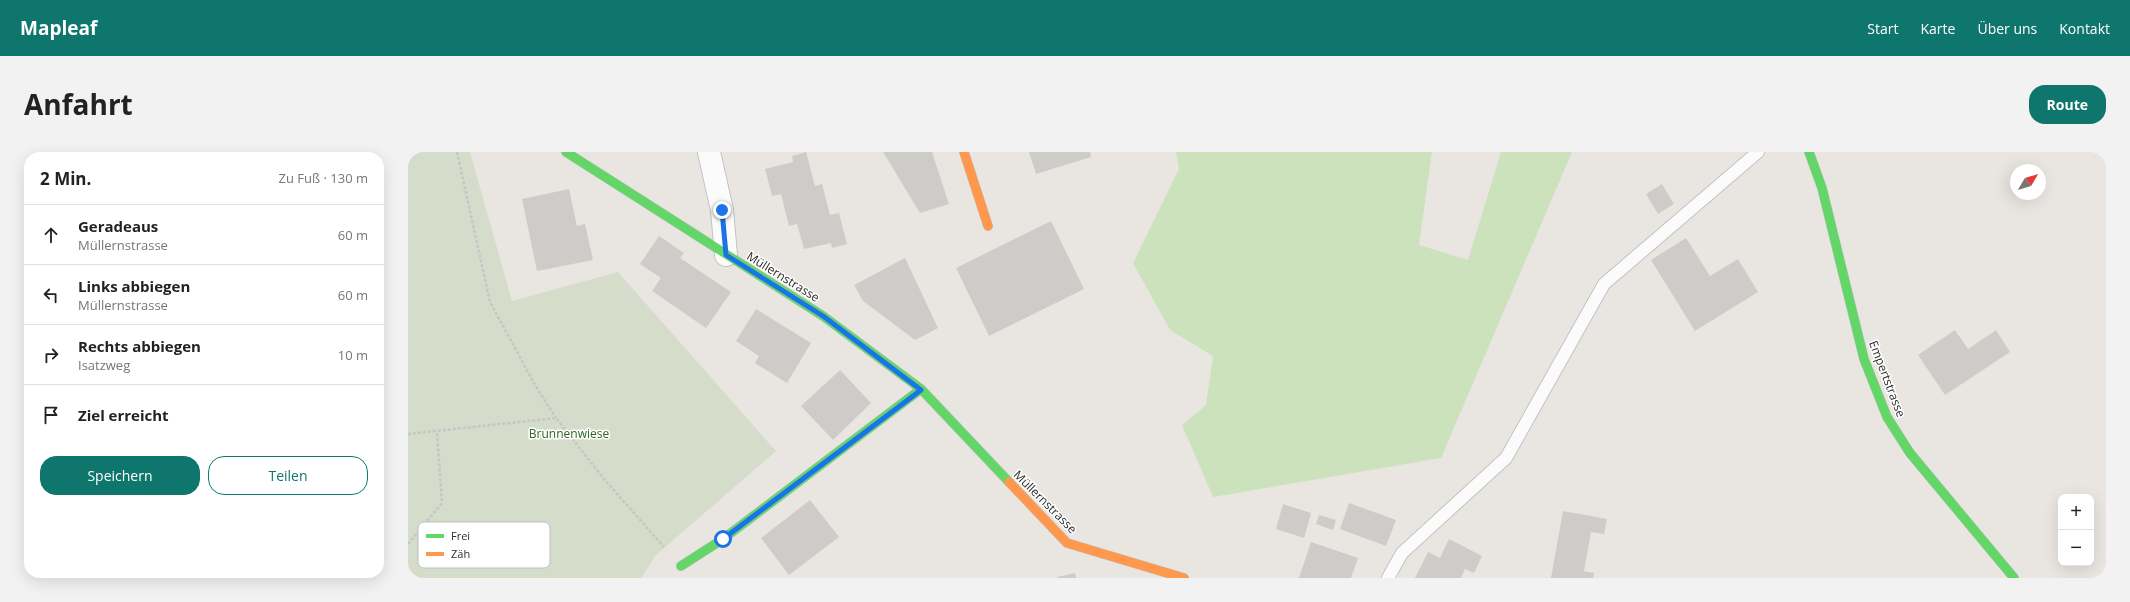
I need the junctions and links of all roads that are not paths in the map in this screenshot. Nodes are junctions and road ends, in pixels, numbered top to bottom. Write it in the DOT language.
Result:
graph roads {
  1 [pos="566,152"];
  2 [pos="709,152"];
  3 [pos="964,152"];
  4 [pos="1758,152"];
  5 [pos="1809,152"];
  6 [pos="988,226"];
  7 [pos="726,255"];
  8 [pos="921,390"];
  9 [pos="681,566"];
  10 [pos="1184,578"];
  11 [pos="1388,578"];
  12 [pos="2014,578"];
  1 -- 7 [label="street, Müllernstrasse"];
  2 -- 7 [label="street"];
  3 -- 6 [label="street"];
  4 -- 11 [label="lane"];
  5 -- 12 [label="street, Empertstrasse"];
  7 -- 8 [label="street, Müllernstrasse"];
  8 -- 9 [label="street"];
  8 -- 10 [label="street, Müllernstrasse"];
}
